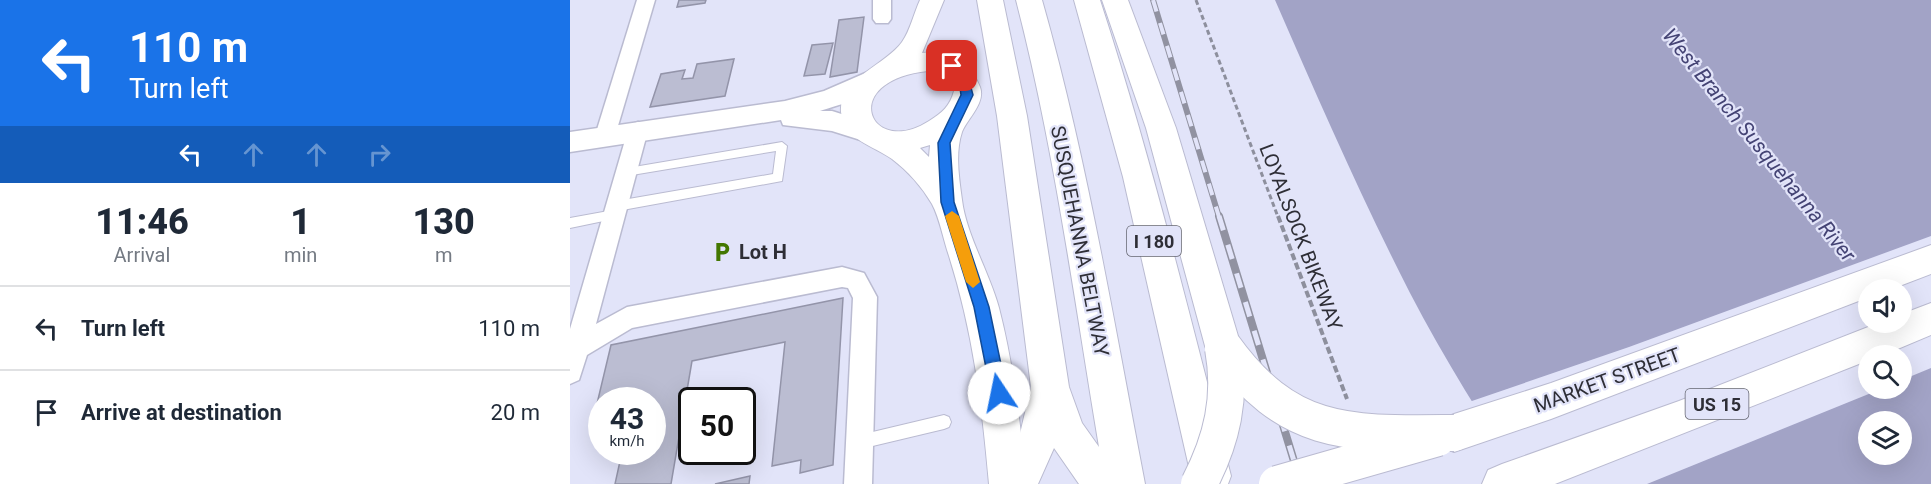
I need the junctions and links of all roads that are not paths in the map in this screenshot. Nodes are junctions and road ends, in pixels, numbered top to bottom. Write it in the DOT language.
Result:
graph roads {
  1 [pos="645,0"];
  2 [pos="882,0"];
  3 [pos="934,0"];
  4 [pos="990,0"];
  5 [pos="1029,0"];
  6 [pos="1087,0"];
  7 [pos="1115,0"];
  8 [pos="882,19"];
  9 [pos="883,73"];
  10 [pos="960,74"];
  11 [pos="960,113"];
  12 [pos="751,116"];
  13 [pos="638,130"];
  14 [pos="872,135"];
  15 [pos="605,136"];
  16 [pos="570,141"];
  17 [pos="626,172"];
  18 [pos="947,202"];
  19 [pos="615,211"];
  20 [pos="570,223"];
  21 [pos="1931,259"];
  22 [pos="1931,319"];
  23 [pos="1222,346"];
  24 [pos="572,356"];
  25 [pos="1050,387"];
  26 [pos="944,422"];
  27 [pos="1454,433"];
  28 [pos="860,441"];
  29 [pos="858,484"];
  30 [pos="1008,484"];
  31 [pos="1017,484"];
  32 [pos="1105,484"];
  33 [pos="1125,484"];
  34 [pos="1199,484"];
  35 [pos="1213,484"];
  36 [pos="1277,484"];
  37 [pos="1502,484"];
  1 -- 15 [label="street"];
  2 -- 8 [label="street"];
  3 -- 9 [label="main road"];
  3 -- 10 [label="main road"];
  4 -- 25 [label="highway"];
  5 -- 33 [label="highway, SUSQUEHANNA BELTWAY"];
  6 -- 35 [label="highway, I 180"];
  7 -- 23 [label="highway"];
  9 -- 10 [label="main road"];
  9 -- 12 [label="street"];
  9 -- 14 [label="main road"];
  10 -- 11 [label="main road"];
  11 -- 14 [label="main road"];
  11 -- 18 [label="main road"];
  12 -- 13 [label="street"];
  12 -- 14 [label="street"];
  13 -- 15 [label="street"];
  13 -- 17 [label="street"];
  14 -- 18 [label="main road"];
  15 -- 16 [label="street"];
  17 -- 19 [label="street"];
  17 -- 19 [label="lane"];
  18 -- 30 [label="main road"];
  19 -- 20 [label="lane"];
  19 -- 24 [label="street"];
  21 -- 27 [label="highway, MARKET STREET"];
  22 -- 37 [label="highway, US 15"];
  23 -- 27 [label="highway, bridge"];
  23 -- 34 [label="highway, bridge"];
  24 -- 28 [label="street"];
  25 -- 31 [label="highway"];
  25 -- 32 [label="highway"];
  26 -- 28 [label="lane"];
  27 -- 36 [label="highway, MARKET STREET, bridge"];
  28 -- 29 [label="street"];
}
